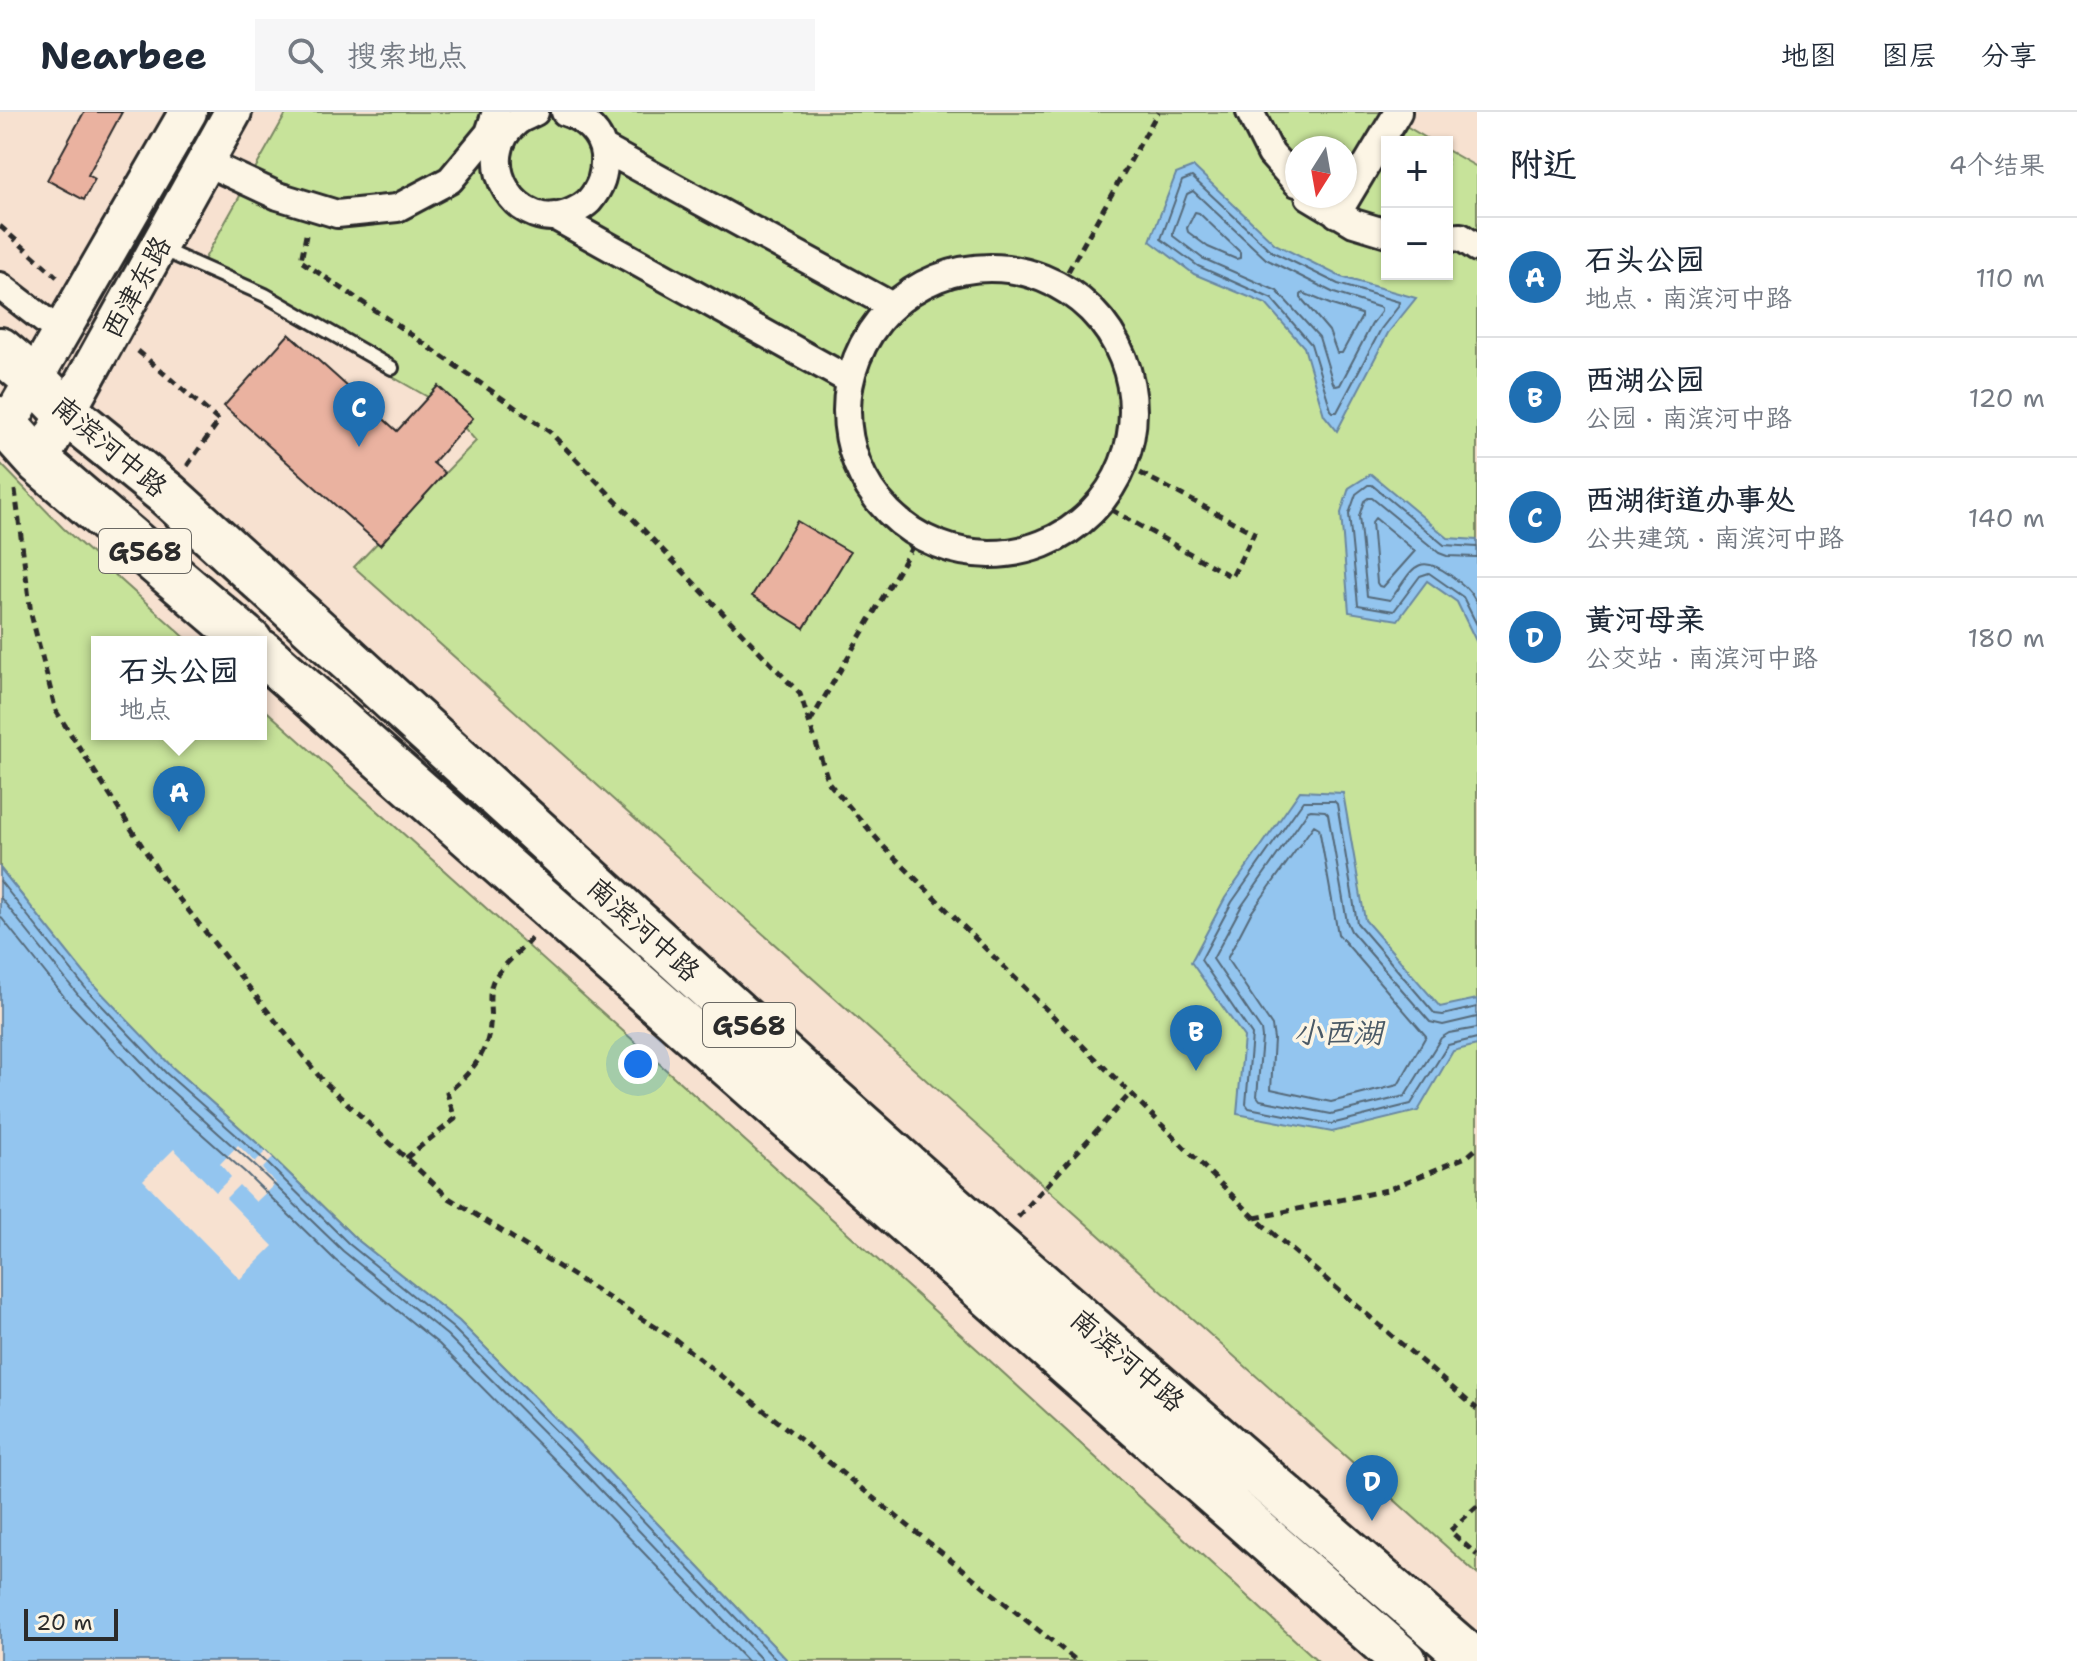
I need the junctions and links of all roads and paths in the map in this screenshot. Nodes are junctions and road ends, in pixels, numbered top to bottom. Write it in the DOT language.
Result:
graph roads {
  1 [pos="188,112"];
  2 [pos="233,112"];
  3 [pos="535,112"];
  4 [pos="565,112"];
  5 [pos="1158,112"];
  6 [pos="1250,112"];
  7 [pos="1398,112"];
  8 [pos="496,127"];
  9 [pos="603,148"];
  10 [pos="205,162"];
  11 [pos="1285,170"];
  12 [pos="312,207"];
  13 [pos="1328,208"];
  14 [pos="1337,214"];
  15 [pos="554,216"];
  16 [pos="0,226"];
  17 [pos="1381,231"];
  18 [pos="1453,238"];
  19 [pos="158,247"];
  20 [pos="1477,248"];
  21 [pos="1061,284"];
  22 [pos="0,286"];
  23 [pos="81,298"];
  24 [pos="892,306"];
  25 [pos="113,329"];
  26 [pos="61,333"];
  27 [pos="0,350"];
  28 [pos="392,368"];
  29 [pos="34,379"];
  30 [pos="849,380"];
  31 [pos="67,413"];
  32 [pos="4,422"];
  33 [pos="1123,464"];
  34 [pos="27,475"];
  35 [pos="167,494"];
  36 [pos="1099,503"];
  37 [pos="918,537"];
  38 [pos="242,636"];
  39 [pos="267,657"];
  40 [pos="809,723"];
  41 [pos="555,912"];
  42 [pos="1130,1094"];
  43 [pos="1477,1148"];
  44 [pos="406,1158"];
  45 [pos="1255,1218"];
  46 [pos="994,1244"];
  47 [pos="1477,1409"];
  48 [pos="1477,1506"];
  49 [pos="1477,1555"];
  50 [pos="1077,1661"];
  51 [pos="1404,1661"];
  52 [pos="1474,1661"];
  1 -- 23 [label="main road, 西津东路"];
  2 -- 10 [label="main road, 西津东路"];
  3 -- 8 [label="street"];
  4 -- 9 [label="street"];
  5 -- 21 [label="path"];
  6 -- 11 [label="street"];
  7 -- 14 [label="street"];
  8 -- 12 [label="street"];
  8 -- 15 [label="street"];
  9 -- 15 [label="street"];
  9 -- 24 [label="street"];
  10 -- 12 [label="street"];
  10 -- 19 [label="main road, 西津东路"];
  12 -- 40 [label="path"];
  13 -- 14 [label="street"];
  14 -- 17 [label="street"];
  15 -- 30 [label="street"];
  16 -- 23 [label="path"];
  18 -- 20 [label="street"];
  19 -- 25 [label="main road, 西津东路"];
  19 -- 28 [label="lane"];
  21 -- 24 [label="street"];
  21 -- 33 [label="street"];
  22 -- 26 [label="street"];
  23 -- 26 [label="main road, 西津东路"];
  24 -- 30 [label="street"];
  25 -- 31 [label="main road, 西津东路"];
  25 -- 35 [label="path"];
  26 -- 29 [label="main road, 西津东路"];
  27 -- 29 [label="highway, 南滨河中路 / G568"];
  29 -- 31 [label="highway, 南滨河中路 / G568"];
  29 -- 32 [label="main road, 西津东路"];
  30 -- 37 [label="street"];
  31 -- 34 [label="main road, 西津东路"];
  31 -- 35 [label="highway, 南滨河中路 / G568"];
  32 -- 34 [label="highway, 南滨河中路 / G568"];
  33 -- 36 [label="street"];
  33 -- 36 [label="path"];
  34 -- 38 [label="highway, 南滨河中路 / G568"];
  34 -- 44 [label="path"];
  35 -- 46 [label="highway, 南滨河中路 / G568"];
  36 -- 37 [label="street"];
  37 -- 40 [label="path"];
  39 -- 41 [label="highway, 南滨河中路 / G568"];
  40 -- 42 [label="path"];
  41 -- 44 [label="path"];
  41 -- 51 [label="highway, 南滨河中路 / G568"];
  42 -- 45 [label="path"];
  42 -- 46 [label="path"];
  43 -- 45 [label="path"];
  44 -- 50 [label="path"];
  45 -- 47 [label="path"];
  46 -- 52 [label="highway, 南滨河中路 / G568"];
  48 -- 49 [label="path"];
}
